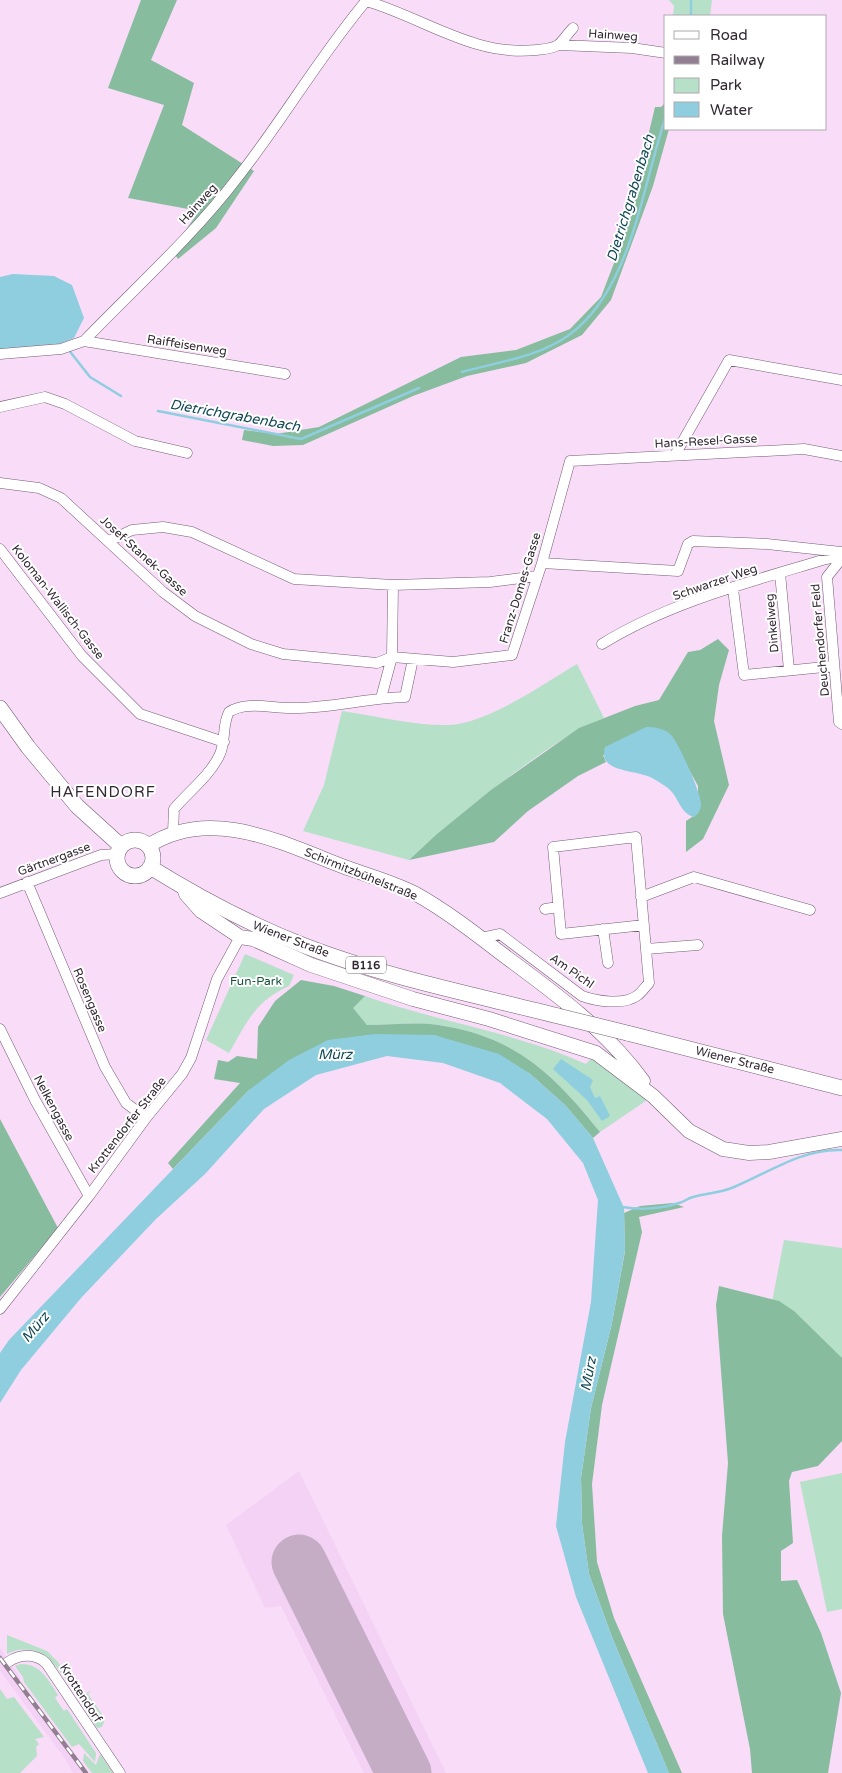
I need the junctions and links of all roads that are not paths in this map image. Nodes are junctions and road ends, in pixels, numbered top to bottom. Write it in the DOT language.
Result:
graph roads {
  1 [pos="363,0"];
  2 [pos="573,28"];
  3 [pos="559,45"];
  4 [pos="664,53"];
  5 [pos="84,341"];
  6 [pos="0,354"];
  7 [pos="286,374"];
  8 [pos="842,380"];
  9 [pos="0,407"];
  10 [pos="187,453"];
  11 [pos="675,455"];
  12 [pos="842,456"];
  13 [pos="570,461"];
  14 [pos="0,483"];
  15 [pos="109,541"];
  16 [pos="0,549"];
  17 [pos="841,555"];
  18 [pos="542,564"];
  19 [pos="780,573"];
  20 [pos="537,576"];
  21 [pos="393,585"];
  22 [pos="733,589"];
  23 [pos="602,644"];
  24 [pos="392,657"];
  25 [pos="413,659"];
  26 [pos="834,666"];
  27 [pos="789,670"];
  28 [pos="381,698"];
  29 [pos="0,708"];
  30 [pos="842,724"];
  31 [pos="224,742"];
  32 [pos="175,831"];
  33 [pos="148,846"];
  34 [pos="119,850"];
  35 [pos="150,867"];
  36 [pos="27,882"];
  37 [pos="184,888"];
  38 [pos="0,893"];
  39 [pos="641,896"];
  40 [pos="558,907"];
  41 [pos="544,909"];
  42 [pos="810,910"];
  43 [pos="644,925"];
  44 [pos="603,930"];
  45 [pos="240,937"];
  46 [pos="481,938"];
  47 [pos="698,945"];
  48 [pos="646,949"];
  49 [pos="608,963"];
  50 [pos="0,1029"];
  51 [pos="602,1036"];
  52 [pos="596,1054"];
  53 [pos="842,1088"];
  54 [pos="653,1096"];
  55 [pos="146,1118"];
  56 [pos="842,1139"];
  57 [pos="89,1196"];
  58 [pos="0,1309"];
  59 [pos="8,1662"];
  60 [pos="120,1773"];
  1 -- 3 [label="street, Hainweg"];
  1 -- 5 [label="street, Hainweg"];
  2 -- 3 [label="street, Hainweg"];
  3 -- 4 [label="street, Hainweg"];
  5 -- 6 [label="street, Hainweg"];
  5 -- 7 [label="street, Raiffeisenweg"];
  8 -- 11 [label="street"];
  9 -- 10 [label="street"];
  11 -- 12 [label="street, Hans-Resel-Gasse"];
  11 -- 13 [label="street, Hans-Resel-Gasse"];
  13 -- 18 [label="street, Franz-Domes-Gasse"];
  14 -- 15 [label="street, Josef-Stanek-Gasse"];
  15 -- 21 [label="street"];
  15 -- 24 [label="street, Josef-Stanek-Gasse"];
  16 -- 31 [label="street, Koloman-Wallisch-Gasse"];
  17 -- 18 [label="street"];
  17 -- 19 [label="street, Schwarzer Weg"];
  17 -- 26 [label="street, Deuchendorfer Feld"];
  18 -- 20 [label="street, Franz-Domes-Gasse"];
  19 -- 22 [label="street, Schwarzer Weg"];
  19 -- 27 [label="street, Dinkelweg"];
  20 -- 21 [label="street"];
  20 -- 25 [label="street, Franz-Domes-Gasse"];
  21 -- 24 [label="street"];
  22 -- 23 [label="street, Schwarzer Weg"];
  22 -- 27 [label="street"];
  24 -- 25 [label="street, Franz-Domes-Gasse"];
  24 -- 28 [label="street"];
  25 -- 28 [label="street"];
  26 -- 27 [label="street"];
  26 -- 30 [label="street, Deuchendorfer Feld"];
  28 -- 31 [label="street"];
  29 -- 34 [label="main road"];
  31 -- 32 [label="street"];
  32 -- 33 [label="main road"];
  32 -- 46 [label="main road, Schirmitzbühelstraße"];
  33 -- 34 [label="main road"];
  33 -- 35 [label="main road"];
  34 -- 35 [label="main road"];
  34 -- 36 [label="street, Gärtnergasse"];
  35 -- 37 [label="main road, Wiener Straße / B116"];
  36 -- 38 [label="street, Gärtnergasse"];
  36 -- 55 [label="street, Rosengasse"];
  37 -- 45 [label="main road"];
  37 -- 53 [label="main road, Wiener Straße / B116, bridge"];
  39 -- 40 [label="street, Am Pichl"];
  39 -- 42 [label="street"];
  39 -- 43 [label="street, Am Pichl"];
  40 -- 41 [label="street"];
  40 -- 44 [label="street, Am Pichl"];
  43 -- 44 [label="street, Am Pichl"];
  43 -- 48 [label="street, Am Pichl"];
  44 -- 49 [label="street"];
  45 -- 52 [label="main road"];
  45 -- 55 [label="street, Krottendorfer Straße"];
  46 -- 48 [label="street, Am Pichl"];
  46 -- 51 [label="main road, Schirmitzbühelstraße"];
  47 -- 48 [label="street"];
  50 -- 57 [label="street, Nelkengasse"];
  51 -- 52 [label="main road"];
  51 -- 54 [label="main road, Schirmitzbühelstraße"];
  52 -- 54 [label="main road"];
  54 -- 56 [label="main road"];
  55 -- 57 [label="street, Krottendorfer Straße"];
  57 -- 58 [label="street, Krottendorfer Straße"];
  59 -- 60 [label="street, Krottendorf"];
}
